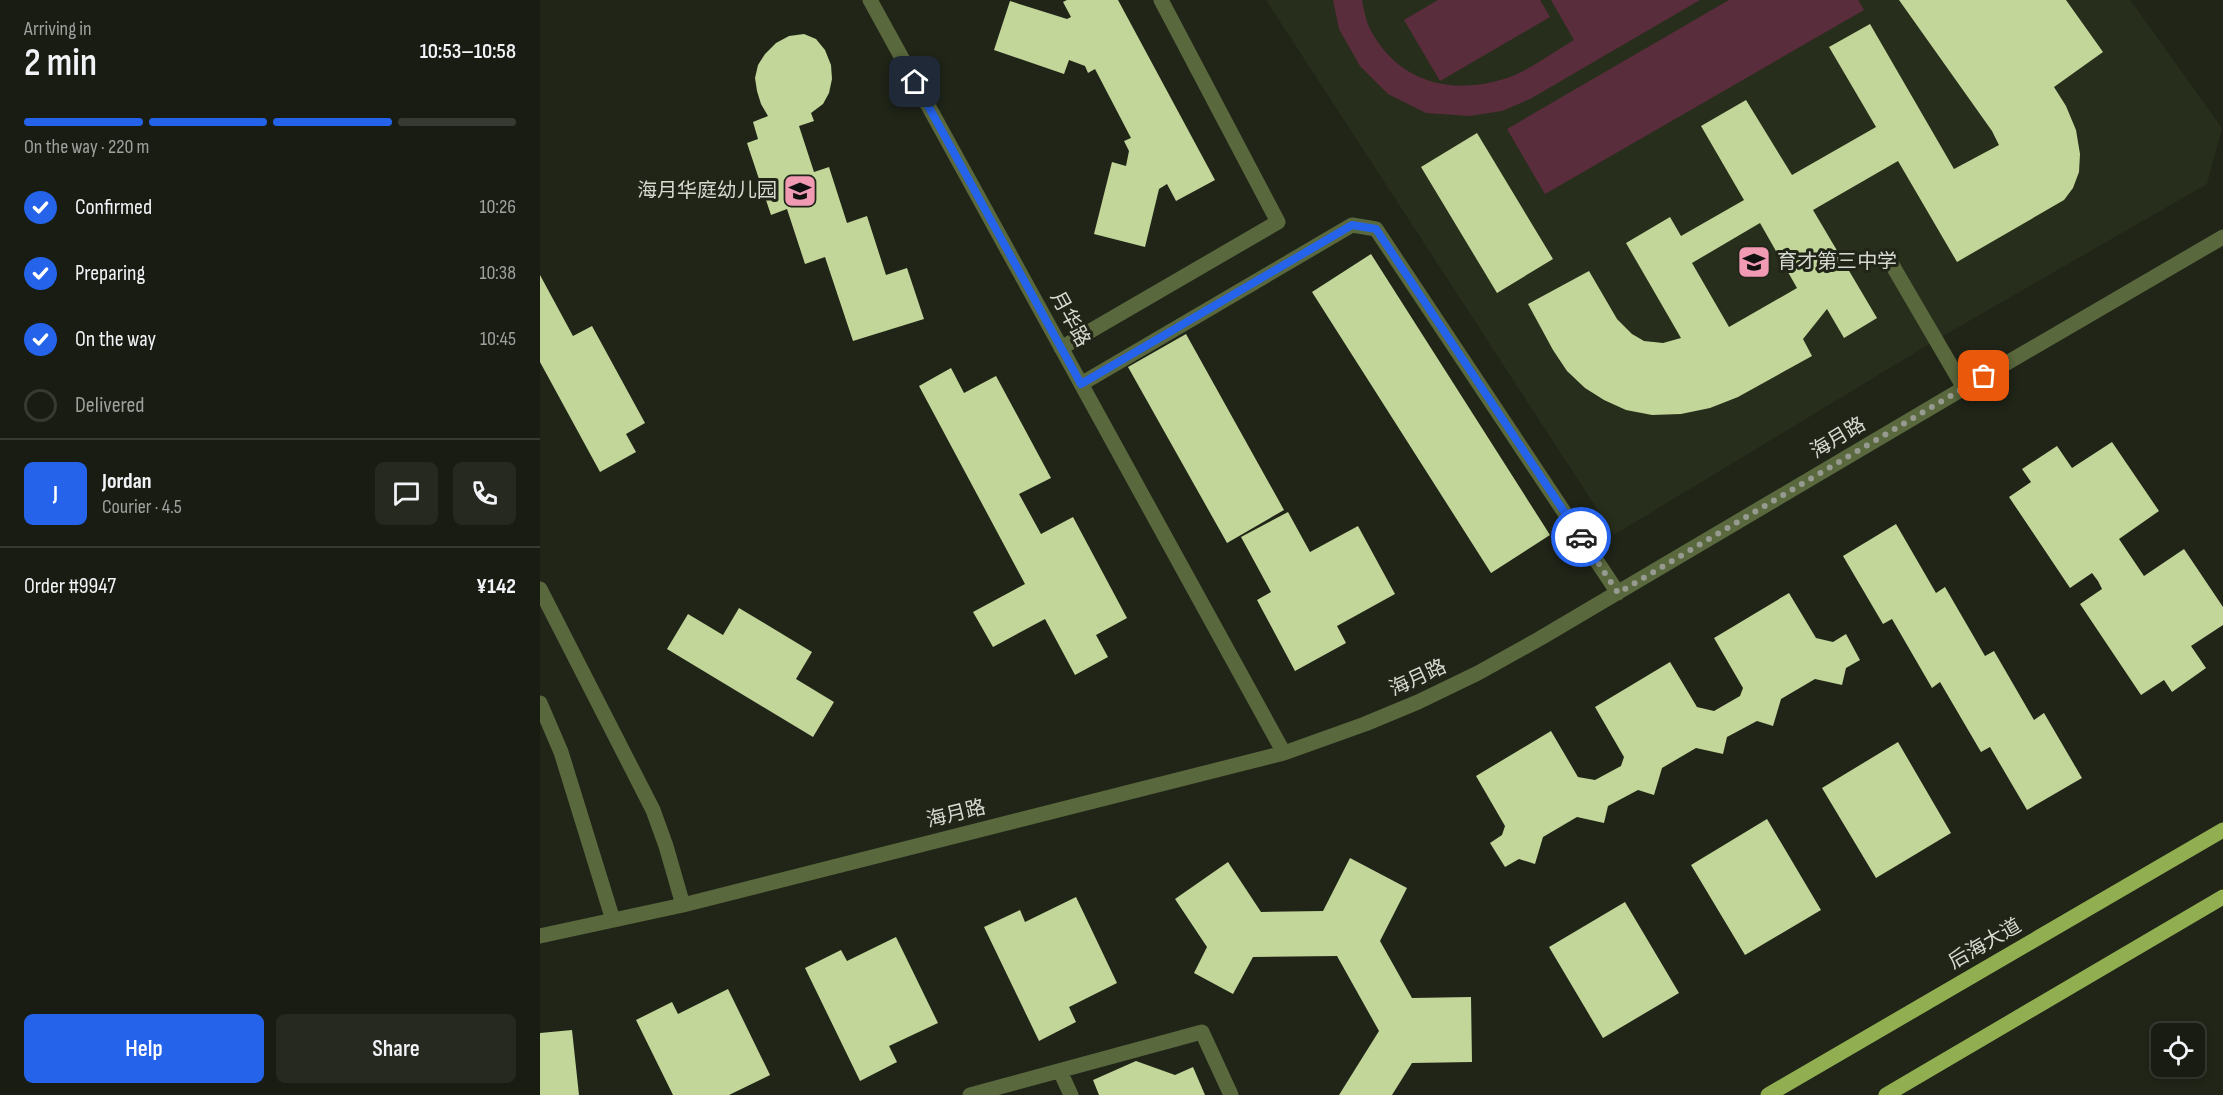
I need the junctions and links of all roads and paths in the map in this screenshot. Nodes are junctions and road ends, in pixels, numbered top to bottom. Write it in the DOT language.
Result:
graph roads {
  1 [pos="870,0"];
  2 [pos="1161,0"];
  3 [pos="2223,237"];
  4 [pos="1890,263"];
  5 [pos="1061,348"];
  6 [pos="1081,384"];
  7 [pos="1964,388"];
  8 [pos="540,589"];
  9 [pos="1618,593"];
  10 [pos="540,703"];
  11 [pos="1284,753"];
  12 [pos="2223,830"];
  13 [pos="2223,897"];
  14 [pos="683,905"];
  15 [pos="613,921"];
  16 [pos="540,936"];
  17 [pos="1060,1071"];
  18 [pos="970,1095"];
  19 [pos="1071,1095"];
  20 [pos="1231,1095"];
  21 [pos="1768,1095"];
  22 [pos="1886,1095"];
  1 -- 5 [label="street, 月华路"];
  2 -- 5 [label="street"];
  3 -- 7 [label="street, 海月路"];
  4 -- 7 [label="street"];
  5 -- 6 [label="street, 月华路"];
  6 -- 9 [label="street"];
  6 -- 11 [label="street, 月华路"];
  7 -- 9 [label="street, 海月路"];
  8 -- 14 [label="street"];
  9 -- 11 [label="street, 海月路"];
  10 -- 15 [label="street"];
  11 -- 14 [label="street, 海月路"];
  12 -- 21 [label="main road, 后海大道"];
  13 -- 22 [label="main road"];
  14 -- 15 [label="street, 海月路"];
  15 -- 16 [label="street, 海月路"];
  17 -- 18 [label="street"];
  17 -- 19 [label="street"];
  17 -- 20 [label="street"];
}
